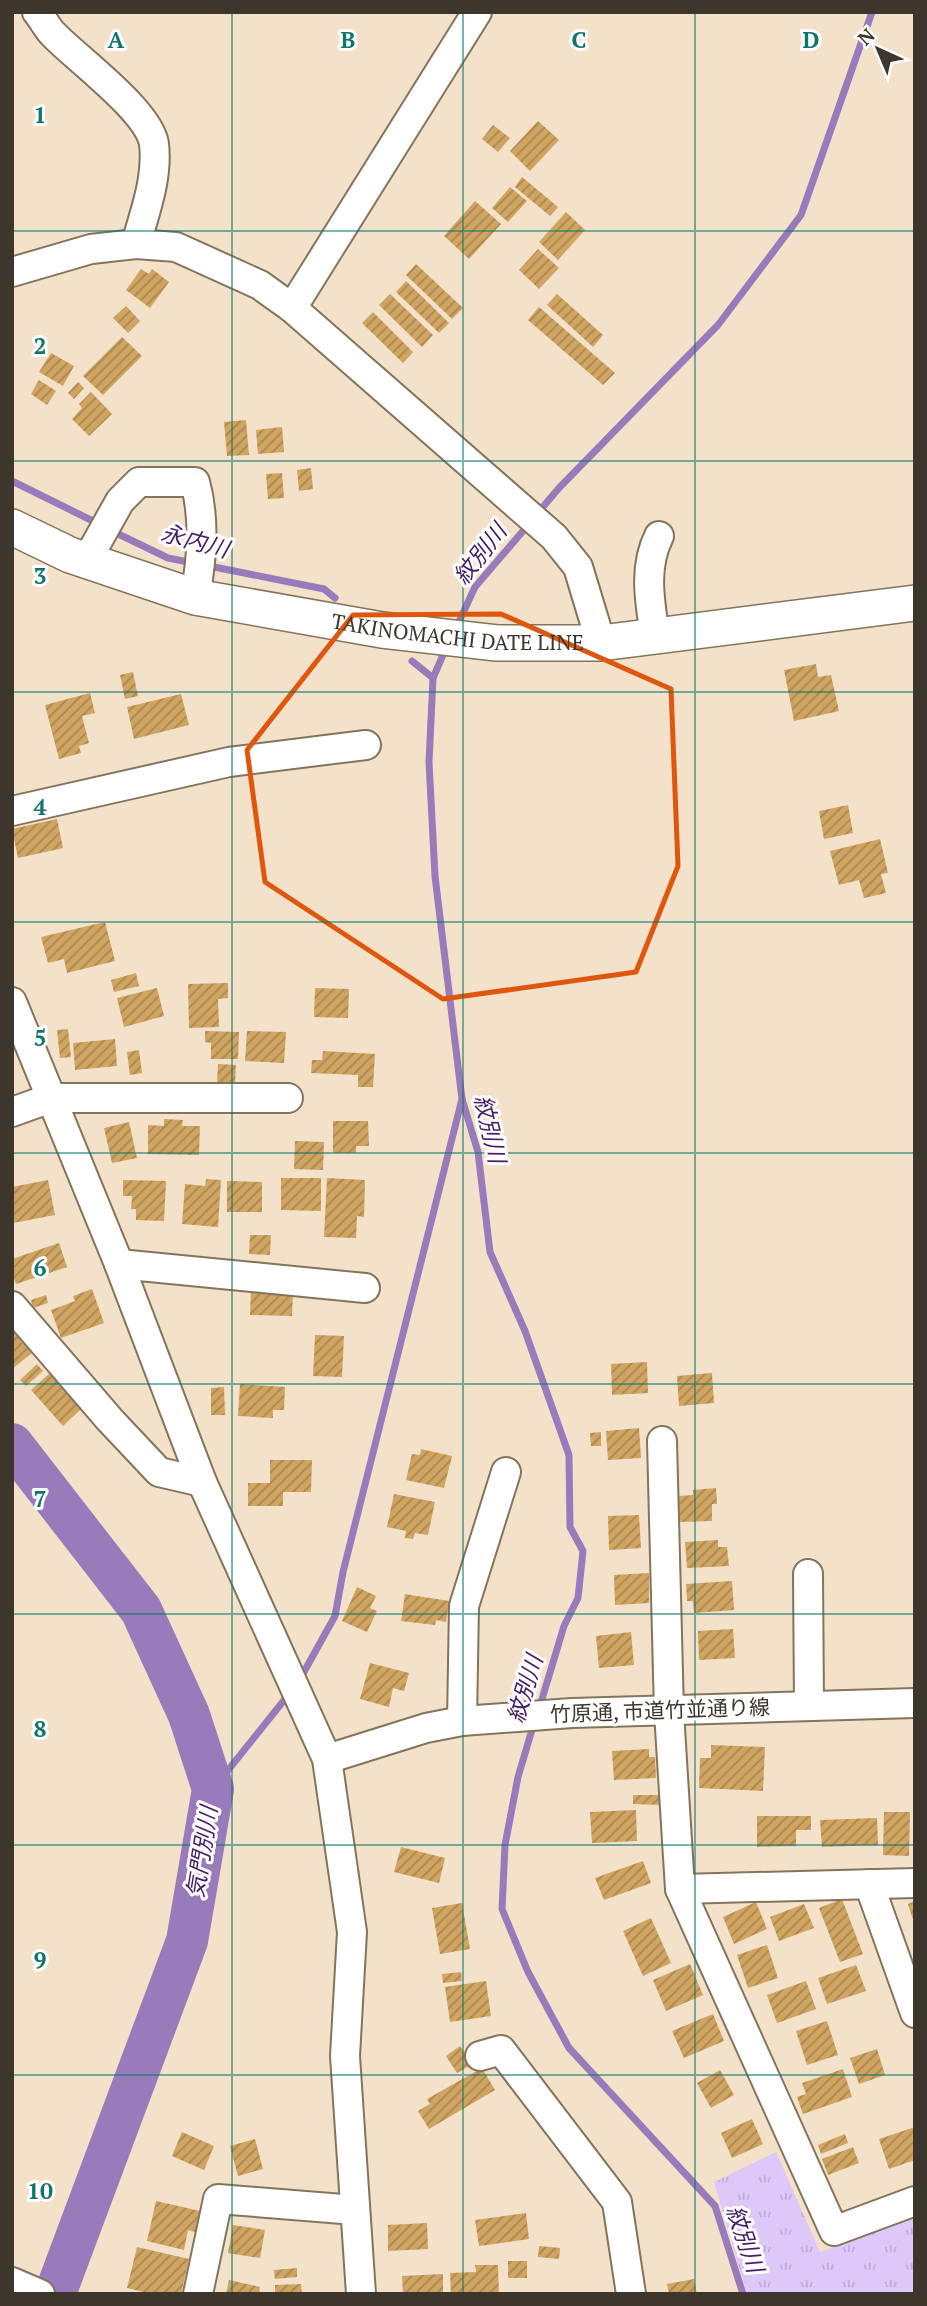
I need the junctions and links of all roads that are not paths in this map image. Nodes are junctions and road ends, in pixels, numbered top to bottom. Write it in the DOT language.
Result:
graph roads {
  1 [pos="37,12"];
  2 [pos="477,12"];
  3 [pos="136,244"];
  4 [pos="12,272"];
  5 [pos="292,308"];
  6 [pos="12,527"];
  7 [pos="659,536"];
  8 [pos="87,560"];
  9 [pos="195,597"];
  10 [pos="915,603"];
  11 [pos="655,636"];
  12 [pos="601,643"];
  13 [pos="366,745"];
  14 [pos="12,811"];
  15 [pos="12,1002"];
  16 [pos="51,1098"];
  17 [pos="288,1098"];
  18 [pos="12,1112"];
  19 [pos="119,1264"];
  20 [pos="365,1288"];
  21 [pos="12,1306"];
  22 [pos="662,1441"];
  23 [pos="506,1472"];
  24 [pos="202,1482"];
  25 [pos="808,1574"];
  26 [pos="915,1703"];
  27 [pos="809,1705"];
  28 [pos="669,1712"];
  29 [pos="462,1721"];
  30 [pos="327,1759"];
  31 [pos="915,1883"];
  32 [pos="869,1884"];
  33 [pos="680,1889"];
  34 [pos="915,2013"];
  35 [pos="480,2056"];
  36 [pos="915,2201"];
  37 [pos="355,2210"];
  38 [pos="12,2282"];
  39 [pos="40,2294"];
  40 [pos="198,2294"];
  41 [pos="361,2294"];
  42 [pos="631,2294"];
  1 -- 3 [label="street"];
  2 -- 5 [label="street"];
  3 -- 4 [label="street"];
  3 -- 5 [label="street"];
  5 -- 12 [label="street"];
  6 -- 8 [label="main road, TAKINOMACHI DATE LINE"];
  7 -- 11 [label="street"];
  8 -- 9 [label="main road, TAKINOMACHI DATE LINE"];
  8 -- 9 [label="street"];
  9 -- 12 [label="main road, TAKINOMACHI DATE LINE"];
  10 -- 11 [label="main road, TAKINOMACHI DATE LINE"];
  11 -- 12 [label="main road, TAKINOMACHI DATE LINE"];
  13 -- 14 [label="street"];
  15 -- 16 [label="street"];
  16 -- 17 [label="street"];
  16 -- 18 [label="street"];
  16 -- 19 [label="street"];
  19 -- 20 [label="street"];
  19 -- 24 [label="street"];
  21 -- 24 [label="street"];
  22 -- 28 [label="street"];
  23 -- 29 [label="street"];
  24 -- 30 [label="street"];
  25 -- 27 [label="street"];
  26 -- 27 [label="street, 竹原通, 市道竹並通り線"];
  27 -- 28 [label="street, 竹原通, 市道竹並通り線"];
  28 -- 29 [label="street, 竹原通, 市道竹並通り線"];
  28 -- 33 [label="street"];
  29 -- 30 [label="street, 竹原通, 市道竹並通り線"];
  30 -- 37 [label="street"];
  31 -- 32 [label="street"];
  32 -- 33 [label="street"];
  32 -- 34 [label="street"];
  33 -- 36 [label="street"];
  35 -- 42 [label="street"];
  37 -- 40 [label="street"];
  37 -- 41 [label="street"];
  38 -- 39 [label="street"];
}
